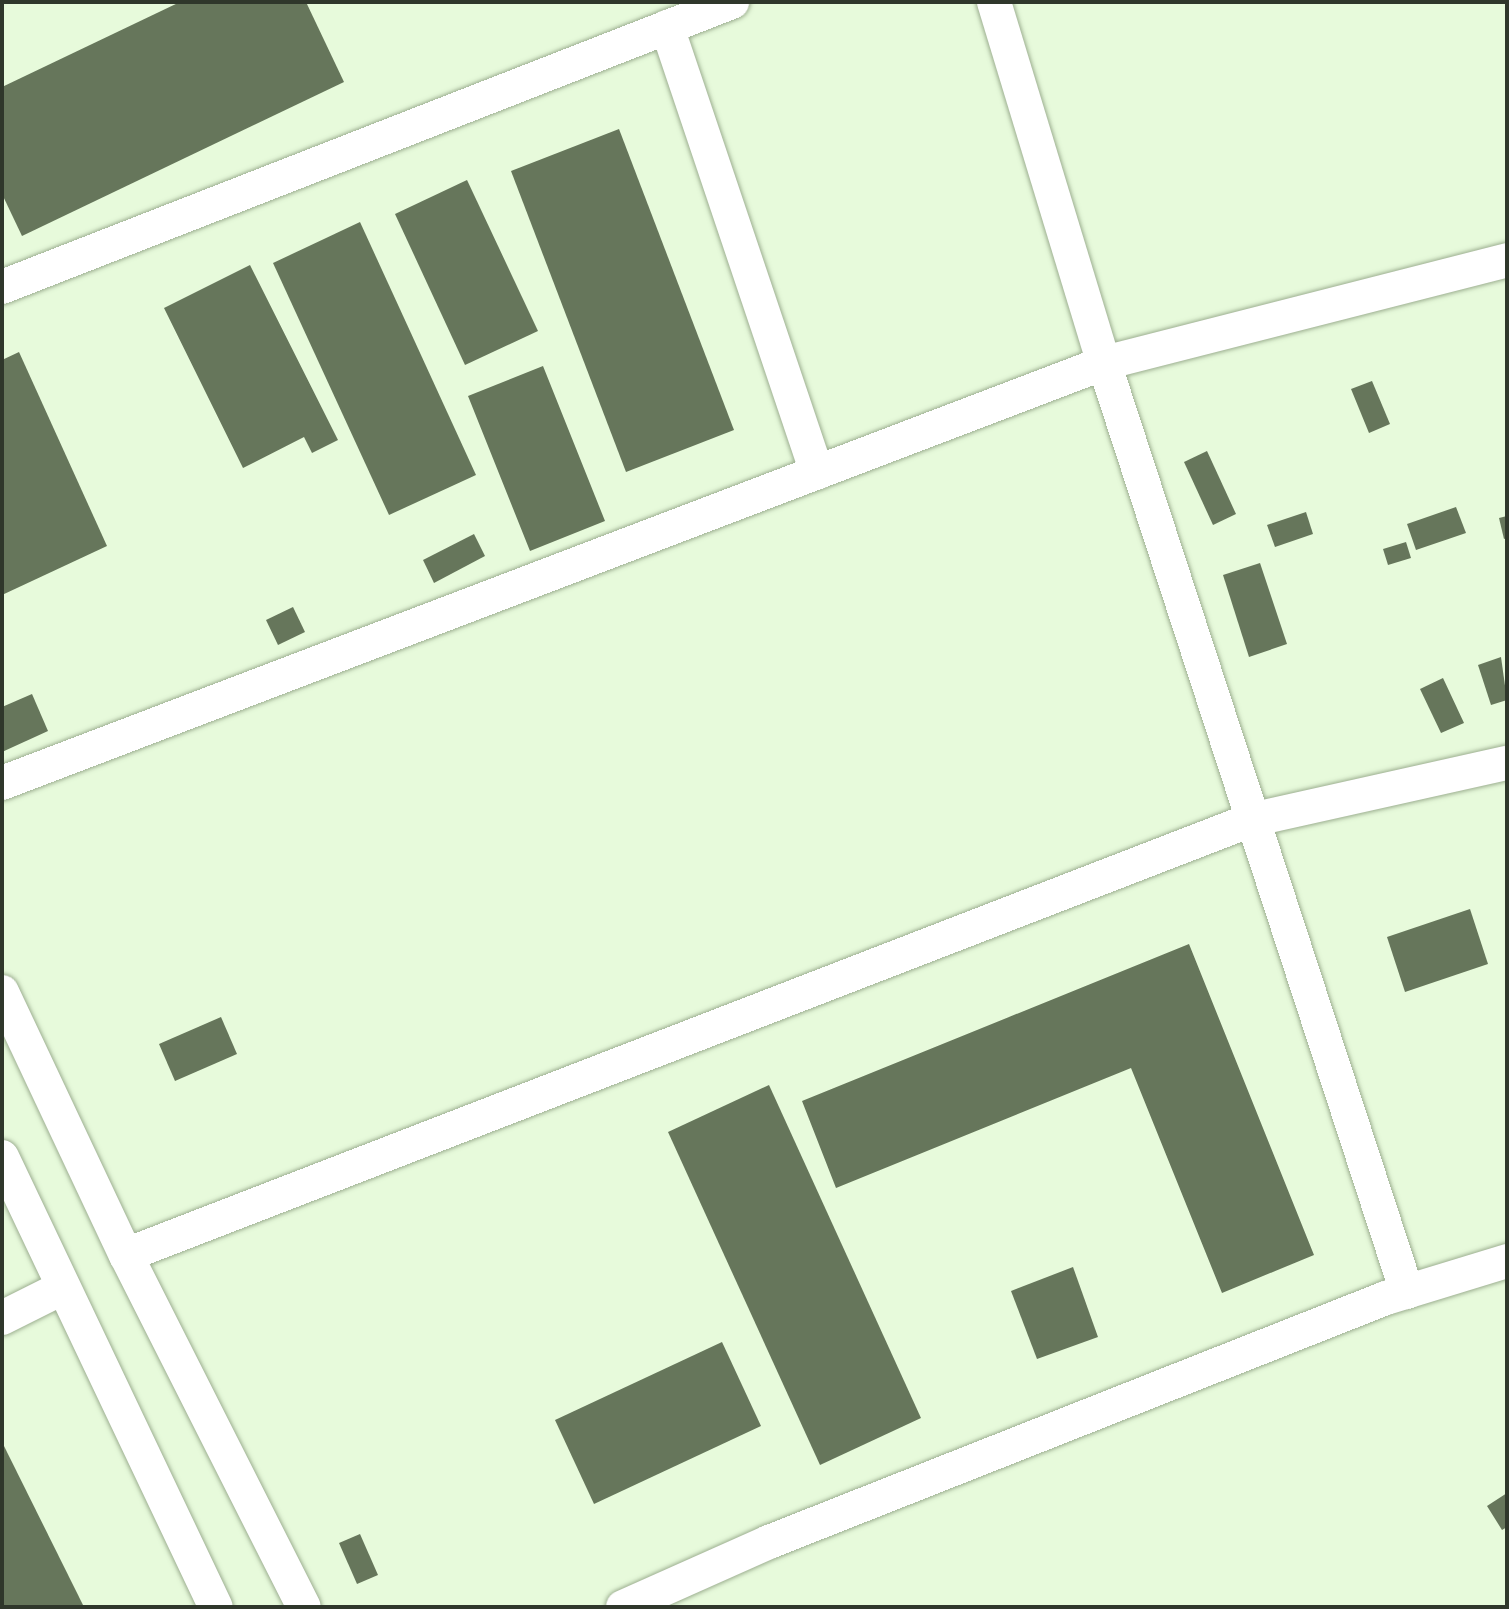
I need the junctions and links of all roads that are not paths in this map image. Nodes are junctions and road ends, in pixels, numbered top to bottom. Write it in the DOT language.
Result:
graph roads {
  1 [pos="732,2"];
  2 [pos="994,2"];
  3 [pos="667,27"];
  4 [pos="1507,260"];
  5 [pos="2,287"];
  6 [pos="1104,363"];
  7 [pos="817,472"];
  8 [pos="1507,763"];
  9 [pos="2,783"];
  10 [pos="1251,820"];
  11 [pos="2,992"];
  12 [pos="2,1157"];
  13 [pos="126,1255"];
  14 [pos="1507,1261"];
  15 [pos="62,1288"];
  16 [pos="1407,1292"];
  17 [pos="2,1318"];
  18 [pos="216,1607"];
  19 [pos="304,1607"];
  20 [pos="623,1607"];
  1 -- 3 [label="street"];
  2 -- 6 [label="street"];
  3 -- 5 [label="street"];
  3 -- 7 [label="street"];
  4 -- 6 [label="street"];
  6 -- 7 [label="street"];
  6 -- 10 [label="street"];
  7 -- 9 [label="street"];
  8 -- 10 [label="street"];
  10 -- 13 [label="street"];
  10 -- 16 [label="street"];
  11 -- 13 [label="street"];
  12 -- 15 [label="street"];
  13 -- 19 [label="street"];
  14 -- 16 [label="street"];
  15 -- 17 [label="street"];
  15 -- 18 [label="street"];
  16 -- 20 [label="street"];
}
